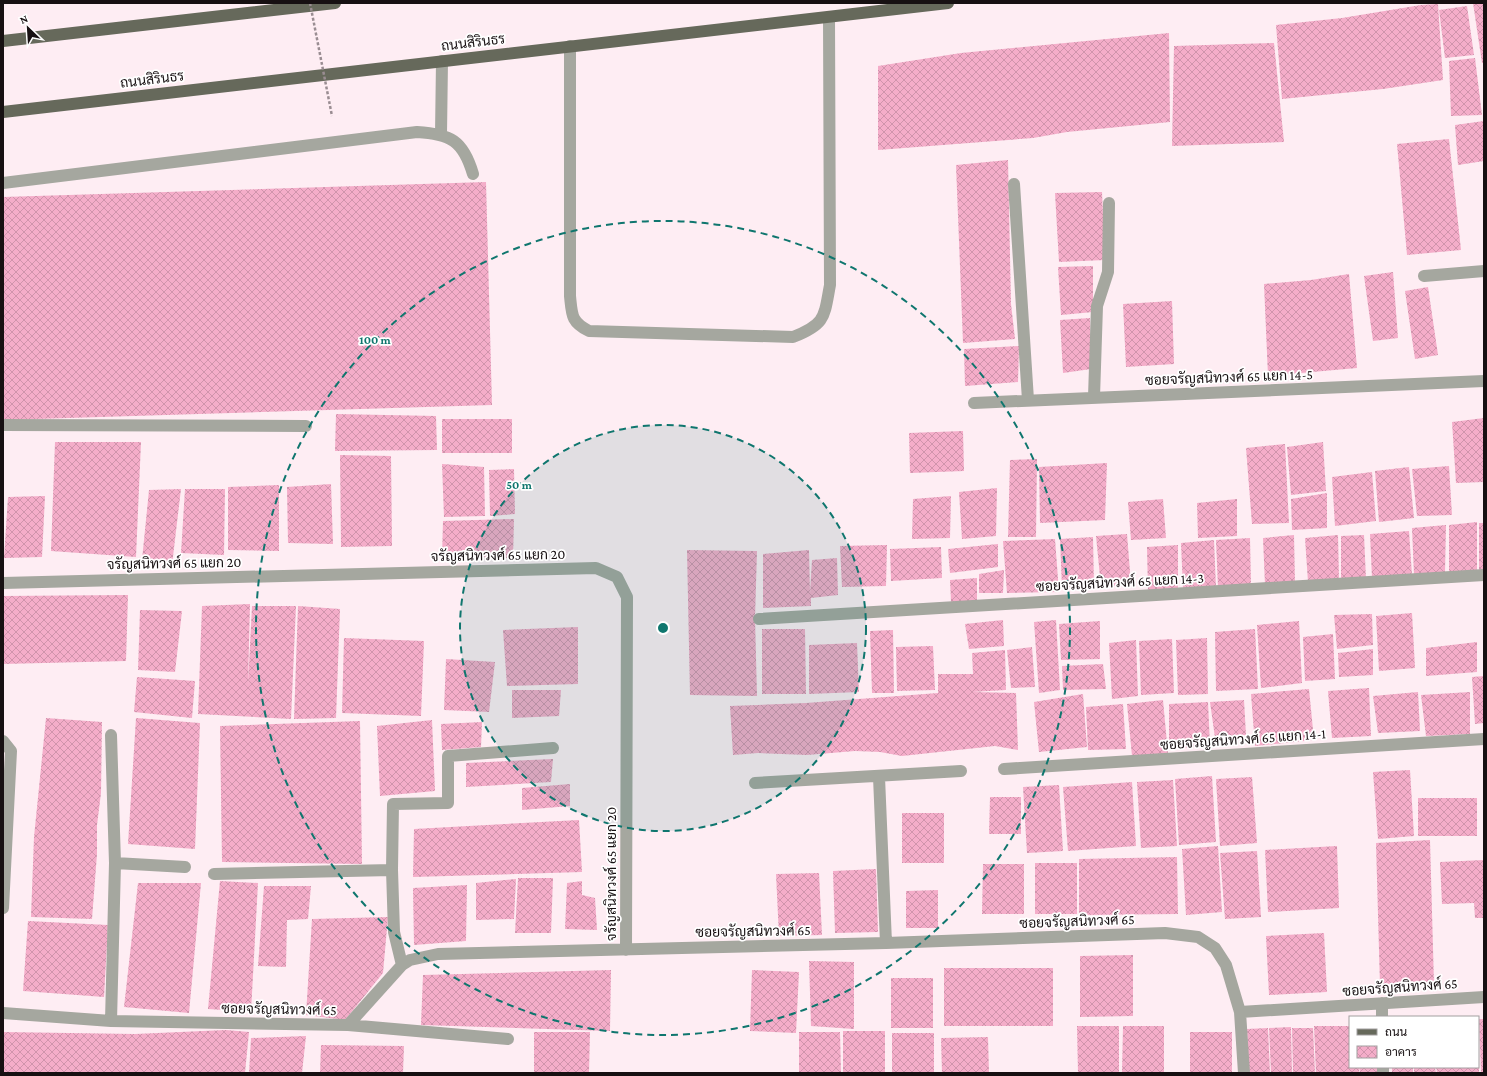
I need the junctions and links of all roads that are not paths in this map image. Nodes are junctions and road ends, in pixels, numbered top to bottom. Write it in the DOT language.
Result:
graph roads {
  1 [pos="335,3"];
  2 [pos="849,3"];
  3 [pos="948,3"];
  4 [pos="903,6"];
  5 [pos="849,15"];
  6 [pos="829,17"];
  7 [pos="3,41"];
  8 [pos="570,46"];
  9 [pos="442,61"];
  10 [pos="3,112"];
  11 [pos="441,134"];
  12 [pos="473,174"];
  13 [pos="3,183"];
  14 [pos="1014,184"];
  15 [pos="1109,203"];
  16 [pos="1484,271"];
  17 [pos="1424,276"];
  18 [pos="1484,382"];
  19 [pos="1094,397"];
  20 [pos="1028,400"];
  21 [pos="974,402"];
  22 [pos="3,425"];
  23 [pos="306,426"];
  24 [pos="1484,576"];
  25 [pos="3,583"];
  26 [pos="759,619"];
  27 [pos="111,735"];
  28 [pos="1484,739"];
  29 [pos="3,741"];
  30 [pos="553,748"];
  31 [pos="1004,769"];
  32 [pos="961,771"];
  33 [pos="879,777"];
  34 [pos="755,783"];
  35 [pos="115,863"];
  36 [pos="185,868"];
  37 [pos="392,870"];
  38 [pos="214,874"];
  39 [pos="3,908"];
  40 [pos="886,943"];
  41 [pos="626,950"];
  42 [pos="402,965"];
  43 [pos="1484,997"];
  44 [pos="1382,1003"];
  45 [pos="1240,1012"];
  46 [pos="3,1013"];
  47 [pos="1382,1016"];
  48 [pos="111,1021"];
  49 [pos="348,1025"];
  50 [pos="508,1039"];
  51 [pos="1244,1073"];
  1 -- 7 [label="main road"];
  2 -- 5 [label="main road"];
  3 -- 4 [label="main road, ถนนสิรินธร"];
  4 -- 5 [label="main road, ถนนสิรินธร"];
  5 -- 6 [label="main road, ถนนสิรินธร"];
  6 -- 8 [label="main road, ถนนสิรินธร"];
  6 -- 8 [label="street"];
  8 -- 9 [label="main road, ถนนสิรินธร"];
  9 -- 10 [label="main road, ถนนสิรินธร"];
  9 -- 11 [label="street"];
  11 -- 12 [label="street"];
  11 -- 13 [label="street"];
  14 -- 20 [label="street"];
  15 -- 19 [label="street"];
  16 -- 17 [label="street"];
  18 -- 19 [label="street, ซอยจรัญสนิทวงศ์ 65 แยก 14-5"];
  19 -- 20 [label="street, ซอยจรัญสนิทวงศ์ 65 แยก 14-5"];
  20 -- 21 [label="street, ซอยจรัญสนิทวงศ์ 65 แยก 14-5"];
  22 -- 23 [label="street"];
  24 -- 26 [label="street, ซอยจรัญสนิทวงศ์ 65 แยก 14-3"];
  25 -- 41 [label="street, จรัญสนิทวงศ์ 65 แยก 20"];
  27 -- 35 [label="street"];
  28 -- 31 [label="street, ซอยจรัญสนิทวงศ์ 65 แยก 14-1"];
  29 -- 39 [label="street"];
  30 -- 37 [label="street"];
  32 -- 33 [label="street"];
  33 -- 34 [label="street"];
  33 -- 40 [label="street"];
  35 -- 36 [label="street"];
  35 -- 48 [label="street"];
  37 -- 38 [label="street"];
  37 -- 42 [label="street"];
  40 -- 41 [label="street, ซอยจรัญสนิทวงศ์ 65"];
  40 -- 45 [label="street, ซอยจรัญสนิทวงศ์ 65"];
  41 -- 42 [label="street, ซอยจรัญสนิทวงศ์ 65"];
  42 -- 49 [label="street, ซอยจรัญสนิทวงศ์ 65"];
  43 -- 44 [label="street, ซอยจรัญสนิทวงศ์ 65"];
  44 -- 45 [label="street, ซอยจรัญสนิทวงศ์ 65"];
  44 -- 47 [label="street"];
  45 -- 51 [label="street"];
  46 -- 48 [label="street, ซอยจรัญสนิทวงศ์ 65"];
  48 -- 49 [label="street, ซอยจรัญสนิทวงศ์ 65"];
  49 -- 50 [label="street"];
}
